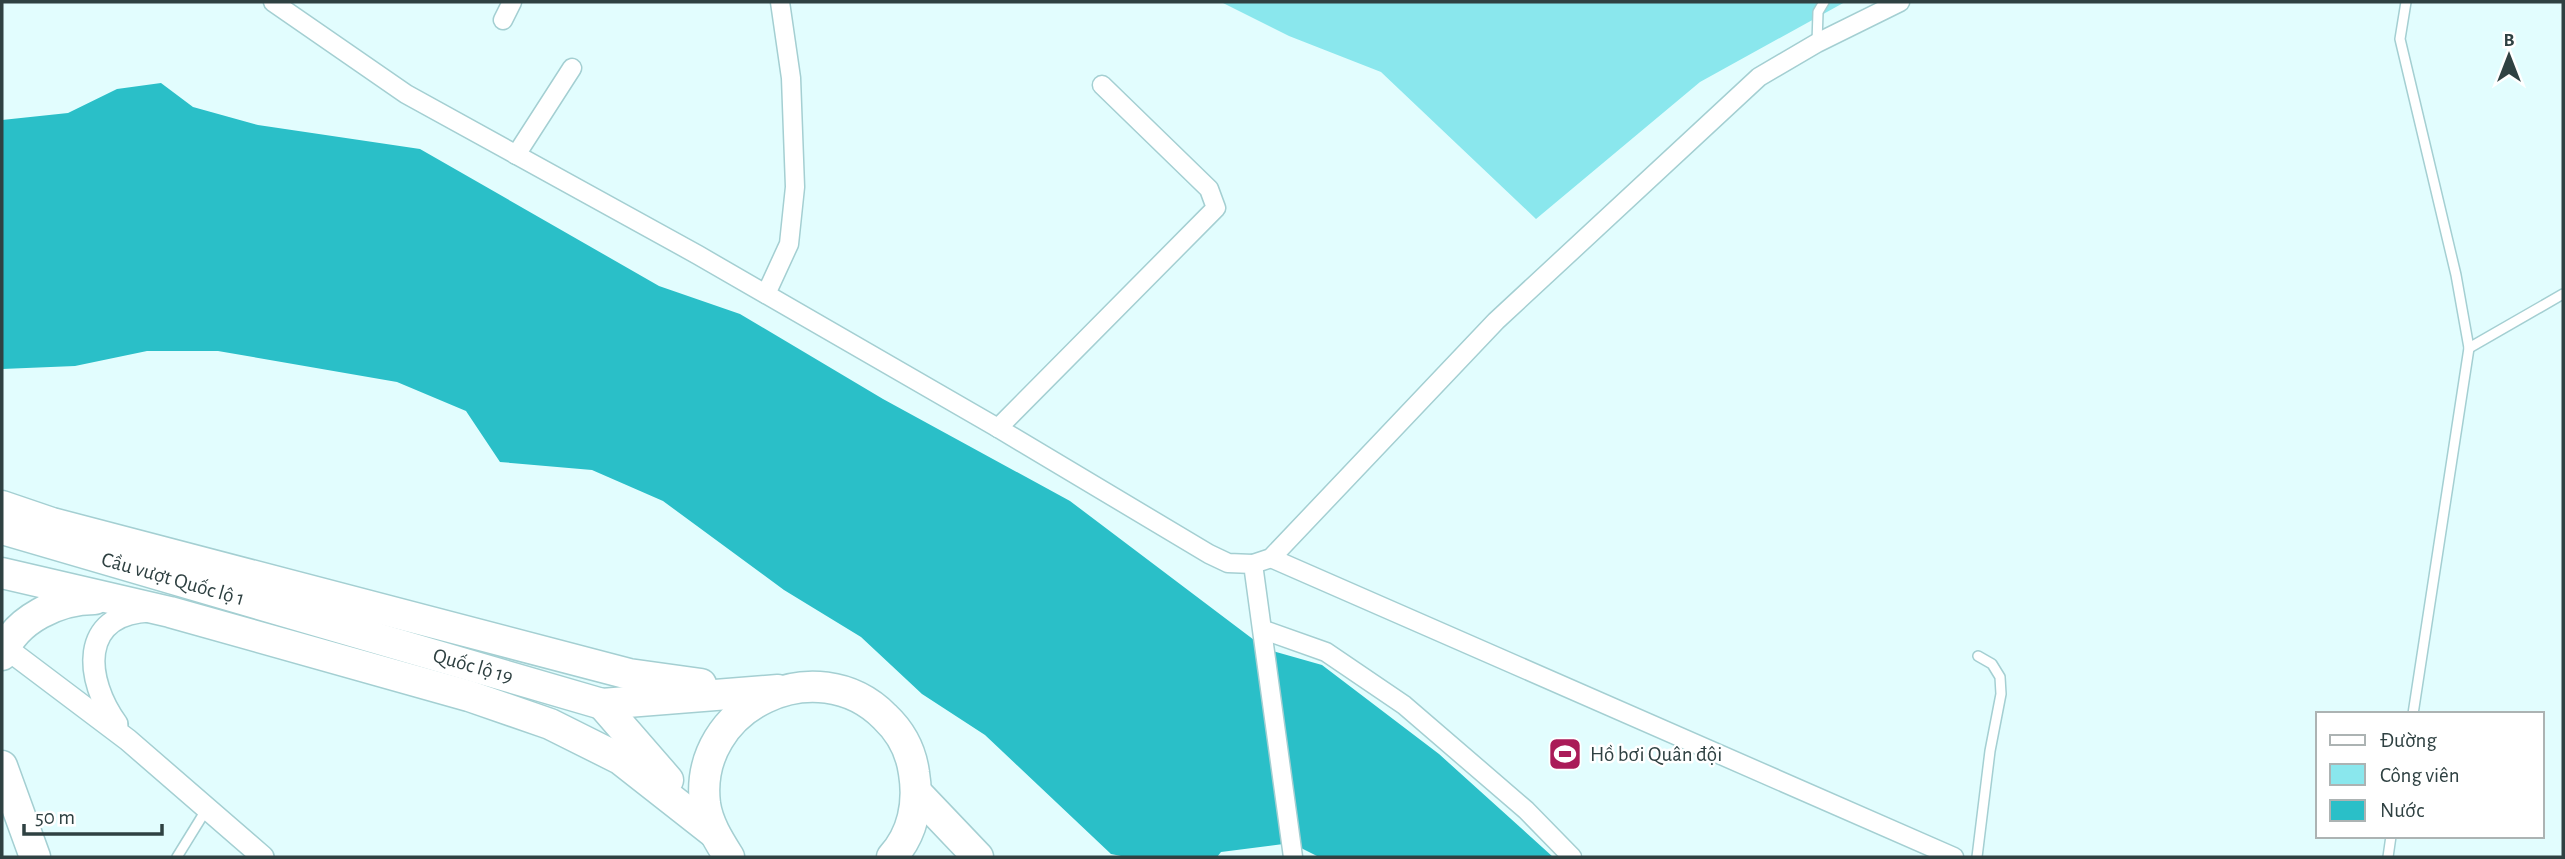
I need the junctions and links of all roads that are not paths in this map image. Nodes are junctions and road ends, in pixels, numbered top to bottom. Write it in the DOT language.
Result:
graph roads {
  1 [pos="273,2"];
  2 [pos="512,2"];
  3 [pos="780,2"];
  4 [pos="1824,2"];
  5 [pos="1900,2"];
  6 [pos="2406,2"];
  7 [pos="503,20"];
  8 [pos="1817,43"];
  9 [pos="572,68"];
  10 [pos="1102,85"];
  11 [pos="516,155"];
  12 [pos="766,294"];
  13 [pos="2563,294"];
  14 [pos="2469,348"];
  15 [pos="998,428"];
  16 [pos="2,506"];
  17 [pos="2,519"];
  18 [pos="52,523"];
  19 [pos="2,530"];
  20 [pos="1271,558"];
  21 [pos="1253,565"];
  22 [pos="2,573"];
  23 [pos="132,603"];
  24 [pos="170,612"];
  25 [pos="345,629"];
  26 [pos="1264,630"];
  27 [pos="3,649"];
  28 [pos="1978,656"];
  29 [pos="778,690"];
  30 [pos="602,704"];
  31 [pos="2413,712"];
  32 [pos="128,740"];
  33 [pos="2,766"];
  34 [pos="917,793"];
  35 [pos="206,810"];
  36 [pos="713,832"];
  37 [pos="2391,838"];
  38 [pos="1292,850"];
  39 [pos="35,857"];
  40 [pos="177,857"];
  41 [pos="263,857"];
  42 [pos="729,857"];
  43 [pos="892,857"];
  44 [pos="978,857"];
  45 [pos="1572,857"];
  46 [pos="1954,857"];
  47 [pos="1977,857"];
  48 [pos="2388,857"];
  1 -- 11 [label="street"];
  2 -- 7 [label="street"];
  3 -- 12 [label="street"];
  4 -- 8 [label="lane"];
  5 -- 8 [label="street"];
  6 -- 14 [label="lane"];
  8 -- 20 [label="street"];
  9 -- 11 [label="street"];
  10 -- 15 [label="street"];
  11 -- 12 [label="street"];
  12 -- 15 [label="street"];
  13 -- 14 [label="lane"];
  14 -- 31 [label="lane"];
  15 -- 21 [label="street"];
  16 -- 18 [label="highway"];
  17 -- 18 [label="highway"];
  18 -- 29 [label="highway"];
  19 -- 25 [label="highway, Cầu vượt Quốc lộ 1"];
  20 -- 21 [label="street"];
  20 -- 46 [label="street"];
  21 -- 26 [label="street"];
  22 -- 23 [label="highway"];
  23 -- 24 [label="highway"];
  23 -- 27 [label="highway"];
  24 -- 32 [label="street"];
  24 -- 36 [label="highway"];
  25 -- 30 [label="highway, Quốc lộ 19"];
  26 -- 38 [label="street"];
  26 -- 45 [label="street"];
  27 -- 32 [label="street"];
  28 -- 47 [label="lane"];
  29 -- 30 [label="highway, Quốc lộ 19"];
  29 -- 34 [label="highway"];
  29 -- 36 [label="highway"];
  30 -- 36 [label="highway"];
  32 -- 35 [label="street"];
  33 -- 39 [label="highway"];
  34 -- 43 [label="highway"];
  34 -- 44 [label="highway"];
  35 -- 40 [label="lane"];
  35 -- 41 [label="street"];
  36 -- 42 [label="highway"];
  37 -- 48 [label="lane"];
}
